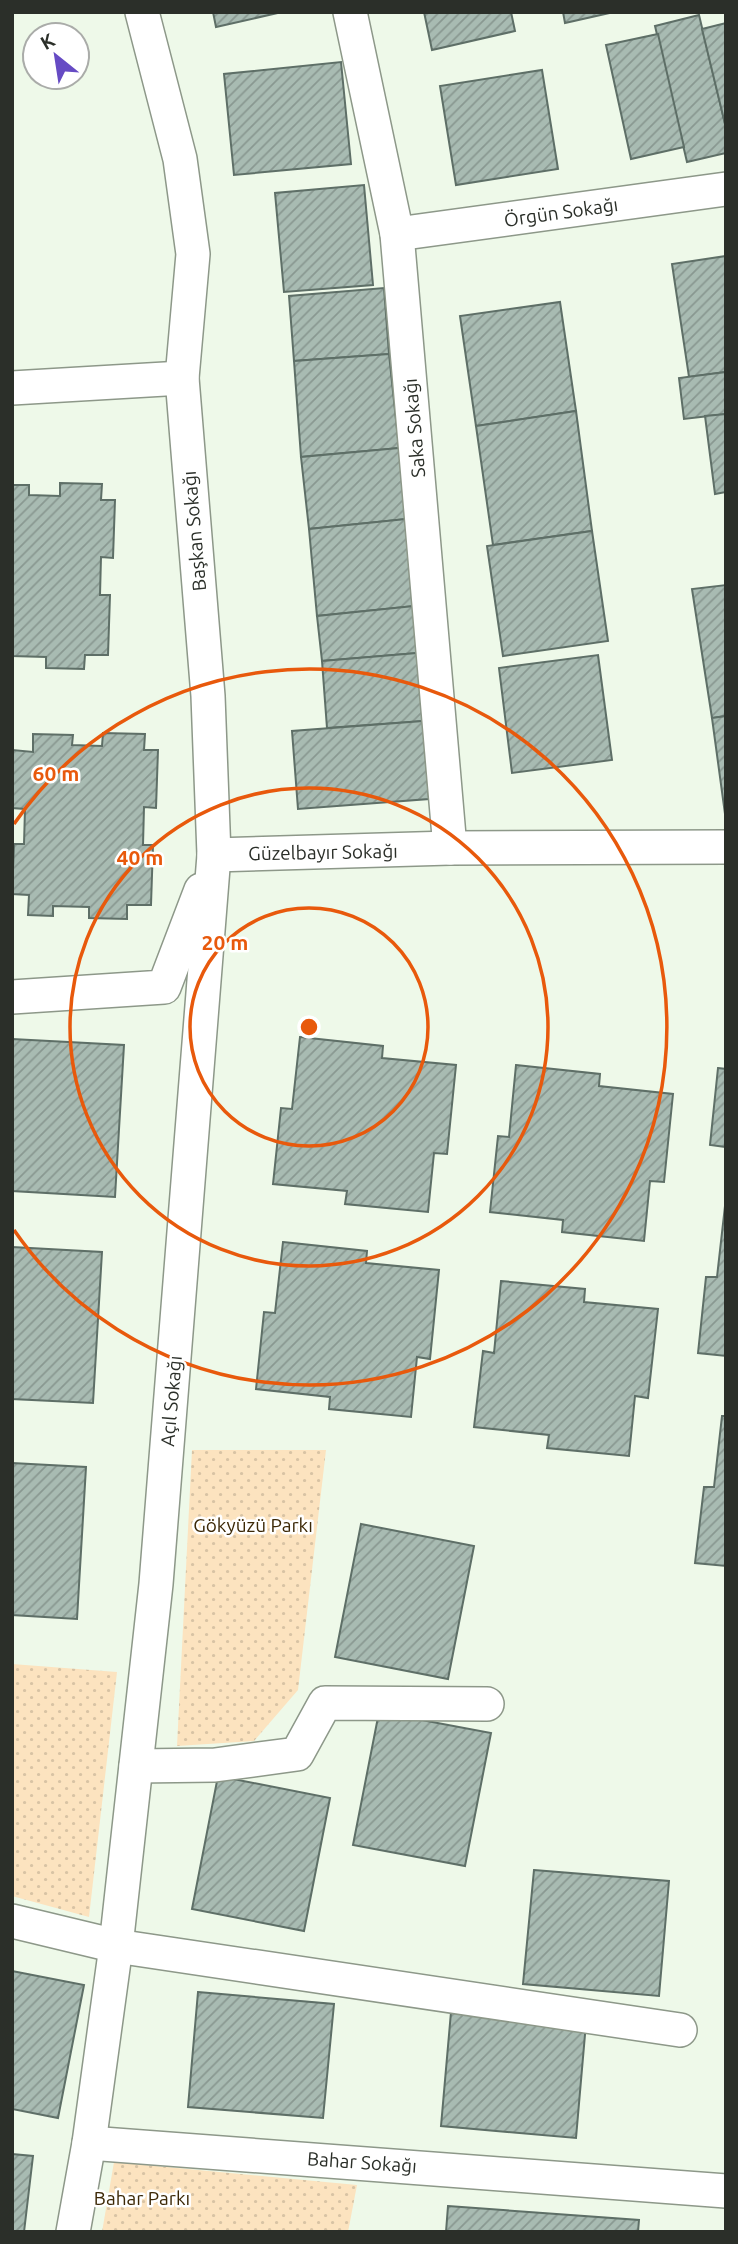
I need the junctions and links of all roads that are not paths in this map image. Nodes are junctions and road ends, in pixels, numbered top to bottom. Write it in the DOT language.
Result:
graph roads {
  1 [pos="142,12"];
  2 [pos="350,12"];
  3 [pos="726,189"];
  4 [pos="397,234"];
  5 [pos="182,378"];
  6 [pos="12,388"];
  7 [pos="726,847"];
  8 [pos="450,848"];
  9 [pos="214,855"];
  10 [pos="12,997"];
  11 [pos="487,1703"];
  12 [pos="136,1766"];
  13 [pos="12,1921"];
  14 [pos="116,1946"];
  15 [pos="680,2030"];
  16 [pos="89,2143"];
  17 [pos="726,2191"];
  18 [pos="73,2232"];
  1 -- 5 [label="street, Başkan Sokağı"];
  2 -- 4 [label="street, Saka Sokağı"];
  3 -- 4 [label="street, Örgün Sokağı"];
  4 -- 8 [label="street, Saka Sokağı"];
  5 -- 6 [label="street"];
  5 -- 9 [label="street, Başkan Sokağı"];
  7 -- 8 [label="street, Güzelbayır Sokağı"];
  8 -- 9 [label="street, Güzelbayır Sokağı"];
  9 -- 10 [label="street"];
  9 -- 12 [label="street, Açıl Sokağı"];
  11 -- 12 [label="street"];
  12 -- 14 [label="street, Açıl Sokağı"];
  13 -- 14 [label="street"];
  14 -- 15 [label="street"];
  14 -- 16 [label="street, Açıl Sokağı"];
  16 -- 17 [label="street, Bahar Sokağı"];
  16 -- 18 [label="street"];
}
